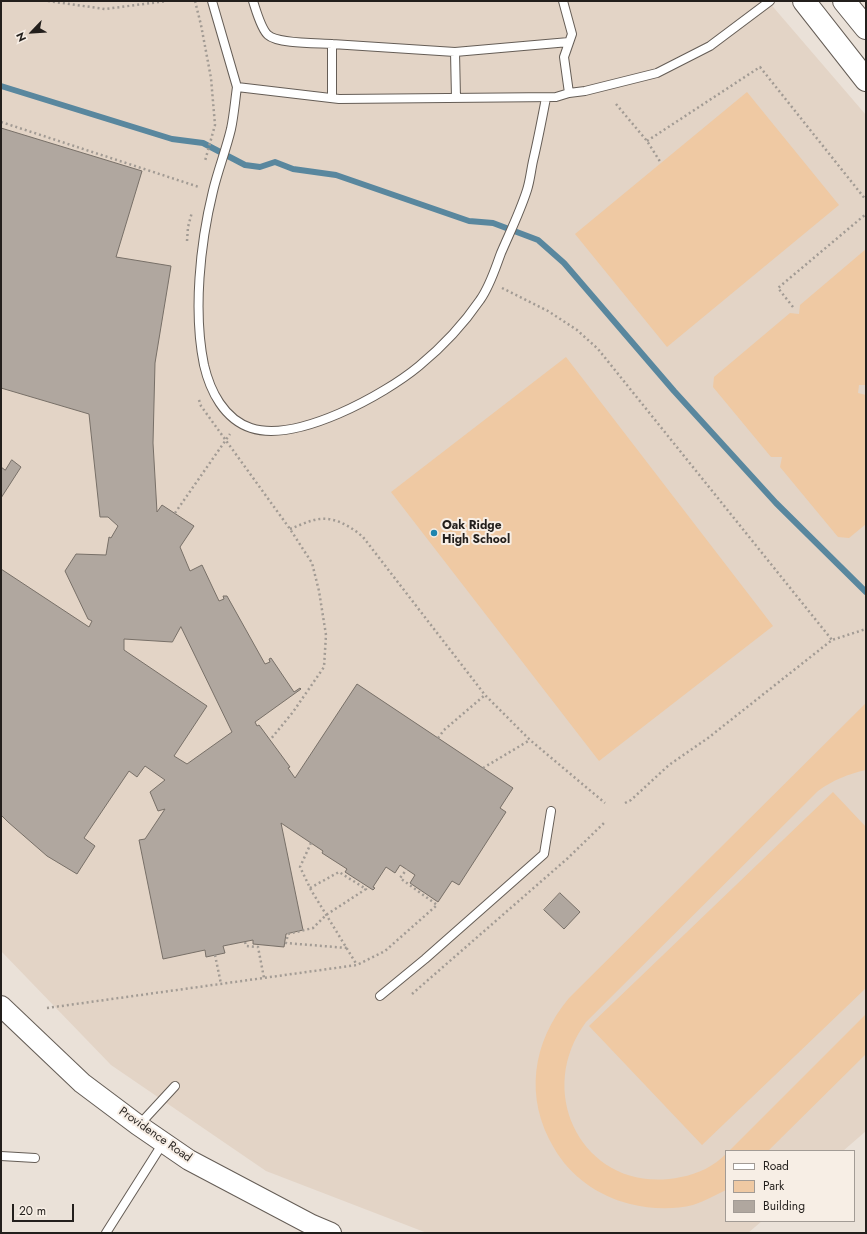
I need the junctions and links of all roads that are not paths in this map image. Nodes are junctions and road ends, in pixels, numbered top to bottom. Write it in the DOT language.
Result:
graph roads {
  1 [pos="212,1"];
  2 [pos="253,1"];
  3 [pos="563,1"];
  4 [pos="770,1"];
  5 [pos="804,1"];
  6 [pos="844,1"];
  7 [pos="866,28"];
  8 [pos="569,42"];
  9 [pos="332,44"];
  10 [pos="455,52"];
  11 [pos="866,80"];
  12 [pos="237,87"];
  13 [pos="569,93"];
  14 [pos="332,98"];
  15 [pos="456,98"];
  16 [pos="546,98"];
  17 [pos="551,812"];
  18 [pos="380,996"];
  19 [pos="1,1006"];
  20 [pos="176,1086"];
  21 [pos="138,1126"];
  22 [pos="163,1143"];
  23 [pos="1,1156"];
  24 [pos="35,1158"];
  25 [pos="309,1229"];
  26 [pos="106,1233"];
  27 [pos="332,1233"];
  1 -- 12 [label="lane"];
  2 -- 9 [label="lane"];
  3 -- 8 [label="lane"];
  4 -- 13 [label="lane"];
  5 -- 11 [label="highway"];
  6 -- 7 [label="highway"];
  8 -- 10 [label="lane"];
  8 -- 13 [label="lane"];
  9 -- 10 [label="lane"];
  9 -- 14 [label="lane"];
  10 -- 15 [label="lane"];
  12 -- 14 [label="lane"];
  12 -- 16 [label="lane"];
  13 -- 16 [label="lane"];
  14 -- 15 [label="lane"];
  15 -- 16 [label="lane"];
  17 -- 18 [label="lane"];
  19 -- 21 [label="street, Providence Road"];
  20 -- 21 [label="lane"];
  21 -- 22 [label="street, Providence Road"];
  22 -- 25 [label="street, Providence Road"];
  22 -- 26 [label="lane"];
  23 -- 24 [label="lane"];
  25 -- 27 [label="street, Providence Road"];
}
